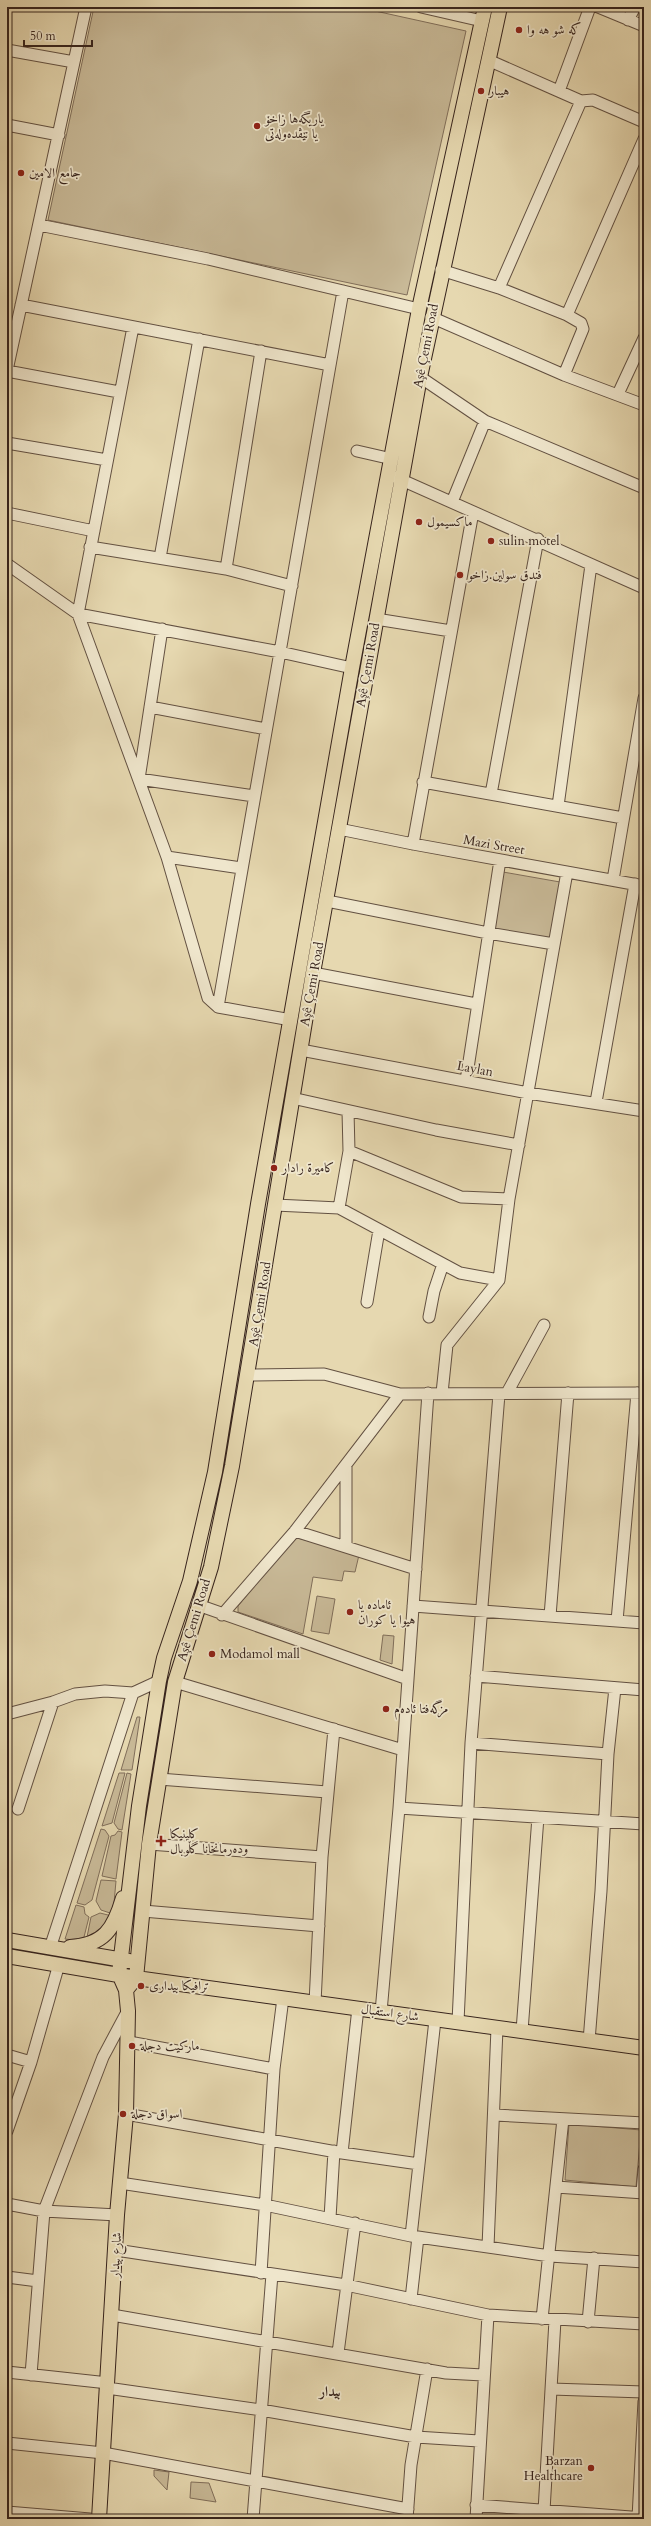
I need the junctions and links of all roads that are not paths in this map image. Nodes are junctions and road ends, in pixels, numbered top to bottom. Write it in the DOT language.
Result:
graph roads {
  1 [pos="86,7"];
  2 [pos="421,7"];
  3 [pos="500,7"];
  4 [pos="590,7"];
  5 [pos="598,7"];
  6 [pos="635,7"];
  7 [pos="483,14"];
  8 [pos="628,20"];
  9 [pos="644,26"];
  10 [pos="7,50"];
  11 [pos="488,60"];
  12 [pos="74,62"];
  13 [pos="559,91"];
  14 [pos="581,101"];
  15 [pos="644,122"];
  16 [pos="7,125"];
  17 [pos="59,135"];
  18 [pos="644,140"];
  19 [pos="39,225"];
  20 [pos="441,270"];
  21 [pos="499,288"];
  22 [pos="344,291"];
  23 [pos="22,305"];
  24 [pos="419,309"];
  25 [pos="568,315"];
  26 [pos="432,317"];
  27 [pos="132,327"];
  28 [pos="644,338"];
  29 [pos="199,340"];
  30 [pos="261,351"];
  31 [pos="330,365"];
  32 [pos="7,370"];
  33 [pos="564,375"];
  34 [pos="420,378"];
  35 [pos="119,392"];
  36 [pos="618,394"];
  37 [pos="644,405"];
  38 [pos="485,421"];
  39 [pos="7,443"];
  40 [pos="357,451"];
  41 [pos="392,459"];
  42 [pos="107,460"];
  43 [pos="395,477"];
  44 [pos="644,488"];
  45 [pos="452,502"];
  46 [pos="473,512"];
  47 [pos="7,513"];
  48 [pos="94,531"];
  49 [pos="538,539"];
  50 [pos="90,547"];
  51 [pos="160,558"];
  52 [pos="7,564"];
  53 [pos="591,565"];
  54 [pos="226,569"];
  55 [pos="292,586"];
  56 [pos="643,586"];
  57 [pos="78,614"];
  58 [pos="376,619"];
  59 [pos="162,629"];
  60 [pos="451,631"];
  61 [pos="280,652"];
  62 [pos="352,668"];
  63 [pos="644,698"];
  64 [pos="150,707"];
  65 [pos="266,729"];
  66 [pos="139,779"];
  67 [pos="423,782"];
  68 [pos="491,794"];
  69 [pos="254,796"];
  70 [pos="558,806"];
  71 [pos="624,818"];
  72 [pos="339,829"];
  73 [pos="413,844"];
  74 [pos="167,857"];
  75 [pos="500,860"];
  76 [pos="241,868"];
  77 [pos="567,872"];
  78 [pos="613,880"];
  79 [pos="640,885"];
  80 [pos="327,901"];
  81 [pos="488,933"];
  82 [pos="554,944"];
  83 [pos="313,973"];
  84 [pos="476,1004"];
  85 [pos="218,1007"];
  86 [pos="291,1020"];
  87 [pos="301,1050"];
  88 [pos="466,1081"];
  89 [pos="528,1093"];
  90 [pos="292,1098"];
  91 [pos="596,1102"];
  92 [pos="348,1111"];
  93 [pos="644,1111"];
  94 [pos="519,1145"];
  95 [pos="349,1151"];
  96 [pos="509,1199"];
  97 [pos="275,1205"];
  98 [pos="339,1208"];
  99 [pos="379,1230"];
  100 [pos="444,1264"];
  101 [pos="499,1280"];
  102 [pos="367,1302"];
  103 [pos="429,1317"];
  104 [pos="544,1325"];
  105 [pos="248,1375"];
  106 [pos="428,1393"];
  107 [pos="568,1393"];
  108 [pos="641,1393"];
  109 [pos="400,1394"];
  110 [pos="442,1394"];
  111 [pos="503,1394"];
  112 [pos="346,1465"];
  113 [pos="295,1531"];
  114 [pos="346,1546"];
  115 [pos="416,1569"];
  116 [pos="198,1605"];
  117 [pos="413,1606"];
  118 [pos="480,1611"];
  119 [pos="222,1615"];
  120 [pos="550,1616"];
  121 [pos="617,1621"];
  122 [pos="644,1623"];
  123 [pos="476,1676"];
  124 [pos="408,1679"];
  125 [pos="159,1681"];
  126 [pos="175,1682"];
  127 [pos="615,1688"];
  128 [pos="644,1690"];
  129 [pos="133,1693"];
  130 [pos="53,1702"];
  131 [pos="7,1714"];
  132 [pos="334,1729"];
  133 [pos="471,1743"];
  134 [pos="403,1750"];
  135 [pos="608,1754"];
  136 [pos="159,1779"];
  137 [pos="328,1792"];
  138 [pos="399,1808"];
  139 [pos="18,1809"];
  140 [pos="468,1812"];
  141 [pos="538,1817"];
  142 [pos="604,1821"];
  143 [pos="644,1824"];
  144 [pos="149,1844"];
  145 [pos="322,1857"];
  146 [pos="130,1875"];
  147 [pos="143,1911"];
  148 [pos="319,1926"];
  149 [pos="7,1940"];
  150 [pos="50,1948"];
  151 [pos="7,1956"];
  152 [pos="121,1960"];
  153 [pos="138,1962"];
  154 [pos="59,1964"];
  155 [pos="119,1974"];
  156 [pos="136,1978"];
  157 [pos="126,1990"];
  158 [pos="283,1998"];
  159 [pos="315,2003"];
  160 [pos="358,2008"];
  161 [pos="128,2011"];
  162 [pos="382,2012"];
  163 [pos="435,2020"];
  164 [pos="458,2022"];
  165 [pos="497,2028"];
  166 [pos="522,2031"];
  167 [pos="589,2041"];
  168 [pos="129,2042"];
  169 [pos="644,2048"];
  170 [pos="7,2055"];
  171 [pos="31,2062"];
  172 [pos="274,2069"];
  173 [pos="126,2114"];
  174 [pos="494,2115"];
  175 [pos="563,2119"];
  176 [pos="644,2123"];
  177 [pos="7,2131"];
  178 [pos="269,2138"];
  179 [pos="338,2152"];
  180 [pos="419,2164"];
  181 [pos="644,2169"];
  182 [pos="120,2182"];
  183 [pos="556,2186"];
  184 [pos="643,2193"];
  185 [pos="7,2204"];
  186 [pos="265,2205"];
  187 [pos="44,2210"];
  188 [pos="117,2215"];
  189 [pos="330,2218"];
  190 [pos="355,2223"];
  191 [pos="415,2237"];
  192 [pos="488,2247"];
  193 [pos="116,2250"];
  194 [pos="550,2256"];
  195 [pos="594,2258"];
  196 [pos="644,2262"];
  197 [pos="266,2273"];
  198 [pos="7,2277"];
  199 [pos="38,2281"];
  200 [pos="346,2285"];
  201 [pos="411,2299"];
  202 [pos="112,2315"];
  203 [pos="488,2315"];
  204 [pos="542,2319"];
  205 [pos="555,2320"];
  206 [pos="588,2322"];
  207 [pos="644,2324"];
  208 [pos="266,2341"];
  209 [pos="338,2353"];
  210 [pos="427,2369"];
  211 [pos="7,2372"];
  212 [pos="31,2375"];
  213 [pos="483,2376"];
  214 [pos="107,2386"];
  215 [pos="550,2389"];
  216 [pos="644,2392"];
  217 [pos="644,2401"];
  218 [pos="261,2410"];
  219 [pos="416,2437"];
  220 [pos="479,2441"];
  221 [pos="7,2443"];
  222 [pos="103,2453"];
  223 [pos="256,2481"];
  224 [pos="476,2505"];
  225 [pos="544,2511"];
  226 [pos="7,2512"];
  227 [pos="407,2514"];
  228 [pos="23,2516"];
  229 [pos="641,2518"];
  230 [pos="90,2519"];
  231 [pos="99,2519"];
  232 [pos="253,2519"];
  233 [pos="476,2519"];
  1 -- 12 [label="street"];
  2 -- 7 [label="street"];
  3 -- 11 [label="main road, Aşê Çemi Road"];
  4 -- 13 [label="street"];
  5 -- 8 [label="street"];
  6 -- 8 [label="street"];
  7 -- 24 [label="main road, Aşê Çemi Road"];
  8 -- 9 [label="street"];
  10 -- 12 [label="street"];
  11 -- 13 [label="street"];
  11 -- 20 [label="main road, Aşê Çemi Road"];
  12 -- 17 [label="street"];
  13 -- 14 [label="street"];
  14 -- 15 [label="street"];
  14 -- 21 [label="street"];
  16 -- 17 [label="street"];
  17 -- 19 [label="street"];
  18 -- 25 [label="street"];
  19 -- 22 [label="street"];
  19 -- 23 [label="street"];
  20 -- 21 [label="street"];
  20 -- 26 [label="main road, Aşê Çemi Road"];
  21 -- 25 [label="street"];
  22 -- 24 [label="street"];
  22 -- 31 [label="street"];
  23 -- 27 [label="street"];
  23 -- 32 [label="street"];
  24 -- 41 [label="main road, Aşê Çemi Road"];
  25 -- 33 [label="street"];
  26 -- 33 [label="street"];
  26 -- 34 [label="main road, Aşê Çemi Road"];
  27 -- 29 [label="street"];
  27 -- 35 [label="street"];
  28 -- 36 [label="street"];
  29 -- 30 [label="street"];
  29 -- 51 [label="street"];
  30 -- 31 [label="street"];
  30 -- 54 [label="street"];
  31 -- 55 [label="street"];
  32 -- 35 [label="street"];
  33 -- 36 [label="street"];
  34 -- 38 [label="street"];
  34 -- 43 [label="main road, Aşê Çemi Road"];
  35 -- 42 [label="street"];
  36 -- 37 [label="street"];
  38 -- 44 [label="street"];
  38 -- 45 [label="street"];
  39 -- 42 [label="street"];
  40 -- 41 [label="street"];
  41 -- 43 [label="main road, Aşê Çemi Road"];
  42 -- 48 [label="street"];
  43 -- 45 [label="street"];
  43 -- 58 [label="main road, Aşê Çemi Road"];
  43 -- 62 [label="main road, Aşê Çemi Road"];
  45 -- 46 [label="street"];
  46 -- 49 [label="street"];
  46 -- 60 [label="street"];
  47 -- 48 [label="street"];
  48 -- 50 [label="street"];
  49 -- 53 [label="street"];
  49 -- 68 [label="street"];
  50 -- 51 [label="street"];
  50 -- 57 [label="street"];
  51 -- 54 [label="street"];
  52 -- 57 [label="street"];
  53 -- 56 [label="street"];
  53 -- 70 [label="street"];
  54 -- 55 [label="street"];
  55 -- 61 [label="street"];
  57 -- 59 [label="street"];
  57 -- 66 [label="street"];
  58 -- 60 [label="street"];
  58 -- 72 [label="main road, Aşê Çemi Road"];
  59 -- 61 [label="street"];
  59 -- 64 [label="street"];
  60 -- 67 [label="street"];
  61 -- 62 [label="street"];
  61 -- 65 [label="street"];
  62 -- 86 [label="main road, Aşê Çemi Road"];
  63 -- 71 [label="street"];
  64 -- 65 [label="street"];
  64 -- 66 [label="street"];
  65 -- 69 [label="street"];
  66 -- 69 [label="street"];
  66 -- 74 [label="street"];
  67 -- 68 [label="street"];
  67 -- 73 [label="street"];
  68 -- 70 [label="street"];
  69 -- 76 [label="street"];
  70 -- 71 [label="street"];
  71 -- 78 [label="street"];
  72 -- 73 [label="street, Mazi Street"];
  72 -- 80 [label="main road, Aşê Çemi Road"];
  73 -- 75 [label="street, Mazi Street"];
  74 -- 76 [label="street"];
  74 -- 85 [label="street"];
  75 -- 77 [label="street, Mazi Street"];
  75 -- 81 [label="street"];
  76 -- 85 [label="street"];
  77 -- 78 [label="street, Mazi Street"];
  77 -- 82 [label="street"];
  78 -- 79 [label="street, Mazi Street"];
  79 -- 91 [label="street"];
  80 -- 81 [label="street"];
  80 -- 83 [label="main road, Aşê Çemi Road"];
  81 -- 82 [label="street"];
  81 -- 84 [label="street"];
  82 -- 89 [label="street"];
  83 -- 84 [label="street"];
  83 -- 87 [label="main road, Aşê Çemi Road"];
  84 -- 88 [label="street"];
  85 -- 86 [label="street"];
  86 -- 125 [label="main road, Aşê Çemi Road"];
  87 -- 88 [label="street, Laylan"];
  87 -- 90 [label="main road, Aşê Çemi Road"];
  88 -- 89 [label="street, Laylan"];
  89 -- 91 [label="street, Laylan"];
  89 -- 94 [label="street"];
  90 -- 92 [label="street"];
  90 -- 97 [label="main road, Aşê Çemi Road"];
  91 -- 93 [label="street, Laylan"];
  92 -- 94 [label="street"];
  92 -- 95 [label="street"];
  94 -- 96 [label="street"];
  95 -- 96 [label="street"];
  95 -- 98 [label="street"];
  96 -- 101 [label="street"];
  97 -- 98 [label="street"];
  97 -- 105 [label="main road, Aşê Çemi Road"];
  98 -- 99 [label="street"];
  99 -- 100 [label="street"];
  99 -- 102 [label="street"];
  100 -- 101 [label="street"];
  100 -- 103 [label="street"];
  101 -- 110 [label="street"];
  104 -- 111 [label="street"];
  105 -- 109 [label="street"];
  105 -- 116 [label="main road, Aşê Çemi Road"];
  106 -- 109 [label="street"];
  106 -- 110 [label="street"];
  106 -- 115 [label="street"];
  107 -- 108 [label="street"];
  107 -- 111 [label="street"];
  107 -- 120 [label="street"];
  108 -- 121 [label="street"];
  109 -- 112 [label="street"];
  110 -- 111 [label="street"];
  111 -- 118 [label="street"];
  112 -- 113 [label="street"];
  112 -- 114 [label="street"];
  113 -- 114 [label="street"];
  113 -- 119 [label="street"];
  114 -- 115 [label="street"];
  115 -- 117 [label="street"];
  116 -- 119 [label="street"];
  116 -- 126 [label="main road, Aşê Çemi Road"];
  117 -- 118 [label="street"];
  117 -- 124 [label="street"];
  118 -- 120 [label="street"];
  118 -- 123 [label="street"];
  119 -- 124 [label="street"];
  120 -- 121 [label="street"];
  121 -- 122 [label="street"];
  123 -- 127 [label="street"];
  123 -- 133 [label="street"];
  124 -- 134 [label="street"];
  125 -- 129 [label="street"];
  125 -- 146 [label="main road, Aşê Çemi Road"];
  126 -- 132 [label="street"];
  126 -- 136 [label="main road, Aşê Çemi Road"];
  127 -- 128 [label="street"];
  127 -- 135 [label="street"];
  129 -- 130 [label="street"];
  129 -- 150 [label="street"];
  130 -- 131 [label="street"];
  130 -- 139 [label="street"];
  132 -- 134 [label="street"];
  132 -- 137 [label="street"];
  133 -- 135 [label="street"];
  133 -- 140 [label="street"];
  134 -- 138 [label="street"];
  135 -- 142 [label="street"];
  136 -- 137 [label="street"];
  136 -- 144 [label="main road, Aşê Çemi Road"];
  137 -- 145 [label="street"];
  138 -- 140 [label="street"];
  138 -- 162 [label="street"];
  140 -- 141 [label="street"];
  140 -- 164 [label="street"];
  141 -- 142 [label="street"];
  141 -- 166 [label="street"];
  142 -- 143 [label="street"];
  142 -- 167 [label="street"];
  144 -- 145 [label="street"];
  144 -- 147 [label="main road, Aşê Çemi Road"];
  145 -- 148 [label="street"];
  146 -- 150 [label="main road"];
  146 -- 152 [label="main road, Aşê Çemi Road"];
  147 -- 148 [label="street"];
  147 -- 153 [label="main road, Aşê Çemi Road"];
  148 -- 159 [label="street"];
  149 -- 150 [label="main road"];
  150 -- 152 [label="main road"];
  151 -- 154 [label="main road, شارع استقبال"];
  152 -- 153 [label="main road"];
  152 -- 155 [label="main road, Aşê Çemi Road"];
  153 -- 156 [label="main road, Aşê Çemi Road"];
  154 -- 155 [label="main road, شارع استقبال"];
  154 -- 171 [label="street"];
  155 -- 156 [label="main road, شارع استقبال"];
  155 -- 157 [label="main road, شارع بيدار"];
  156 -- 157 [label="main road"];
  156 -- 158 [label="main road, شارع استقبال"];
  157 -- 161 [label="main road, شارع بيدار"];
  158 -- 159 [label="main road, شارع استقبال"];
  158 -- 172 [label="street"];
  159 -- 160 [label="main road, شارع استقبال"];
  160 -- 162 [label="main road, شارع استقبال"];
  160 -- 179 [label="street"];
  161 -- 168 [label="main road, شارع بيدار"];
  161 -- 187 [label="street"];
  162 -- 163 [label="main road, شارع استقبال"];
  163 -- 164 [label="main road, شارع استقبال"];
  163 -- 180 [label="street"];
  164 -- 165 [label="main road, شارع استقبال"];
  165 -- 166 [label="main road, شارع استقبال"];
  165 -- 174 [label="street"];
  166 -- 167 [label="main road, شارع استقبال"];
  167 -- 169 [label="main road, شارع استقبال"];
  168 -- 172 [label="street"];
  168 -- 173 [label="main road, شارع بيدار"];
  170 -- 171 [label="street"];
  171 -- 177 [label="street"];
  172 -- 178 [label="street"];
  173 -- 178 [label="street"];
  173 -- 182 [label="main road, شارع بيدار"];
  174 -- 175 [label="street"];
  174 -- 192 [label="street"];
  175 -- 176 [label="street"];
  175 -- 183 [label="street"];
  178 -- 179 [label="street"];
  178 -- 186 [label="street"];
  179 -- 180 [label="street"];
  179 -- 189 [label="street"];
  180 -- 191 [label="street"];
  181 -- 184 [label="street"];
  182 -- 186 [label="street"];
  182 -- 188 [label="main road, شارع بيدار"];
  183 -- 184 [label="street"];
  183 -- 194 [label="street"];
  185 -- 187 [label="street"];
  186 -- 189 [label="street"];
  186 -- 197 [label="street"];
  187 -- 188 [label="street"];
  187 -- 199 [label="street"];
  188 -- 193 [label="main road, شارع بيدار"];
  189 -- 190 [label="street"];
  190 -- 191 [label="street"];
  190 -- 200 [label="street"];
  191 -- 192 [label="street"];
  191 -- 201 [label="street"];
  192 -- 194 [label="street"];
  193 -- 197 [label="street"];
  193 -- 202 [label="main road, شارع بيدار"];
  194 -- 195 [label="street"];
  194 -- 204 [label="street"];
  195 -- 196 [label="street"];
  195 -- 206 [label="street"];
  197 -- 200 [label="street"];
  197 -- 208 [label="street"];
  198 -- 199 [label="street"];
  199 -- 212 [label="street"];
  200 -- 201 [label="street"];
  200 -- 209 [label="street"];
  201 -- 203 [label="street"];
  202 -- 208 [label="street"];
  202 -- 214 [label="main road, شارع بيدار"];
  203 -- 204 [label="street"];
  203 -- 213 [label="street"];
  204 -- 205 [label="street"];
  205 -- 206 [label="street"];
  205 -- 215 [label="street"];
  206 -- 207 [label="street"];
  208 -- 209 [label="street"];
  208 -- 218 [label="street"];
  209 -- 210 [label="street"];
  210 -- 213 [label="street"];
  210 -- 219 [label="street"];
  211 -- 212 [label="street"];
  212 -- 214 [label="street"];
  213 -- 220 [label="street"];
  214 -- 218 [label="street"];
  214 -- 222 [label="main road, شارع بيدار"];
  215 -- 216 [label="street"];
  215 -- 225 [label="street"];
  217 -- 229 [label="street"];
  218 -- 219 [label="street"];
  218 -- 223 [label="street"];
  219 -- 220 [label="street"];
  219 -- 227 [label="street"];
  220 -- 224 [label="street"];
  221 -- 222 [label="street"];
  222 -- 223 [label="street"];
  222 -- 231 [label="main road, شارع بيدار"];
  223 -- 227 [label="street"];
  223 -- 232 [label="street"];
  224 -- 225 [label="street"];
  224 -- 233 [label="street"];
  225 -- 229 [label="street"];
  226 -- 228 [label="street"];
  228 -- 230 [label="street"];
}
